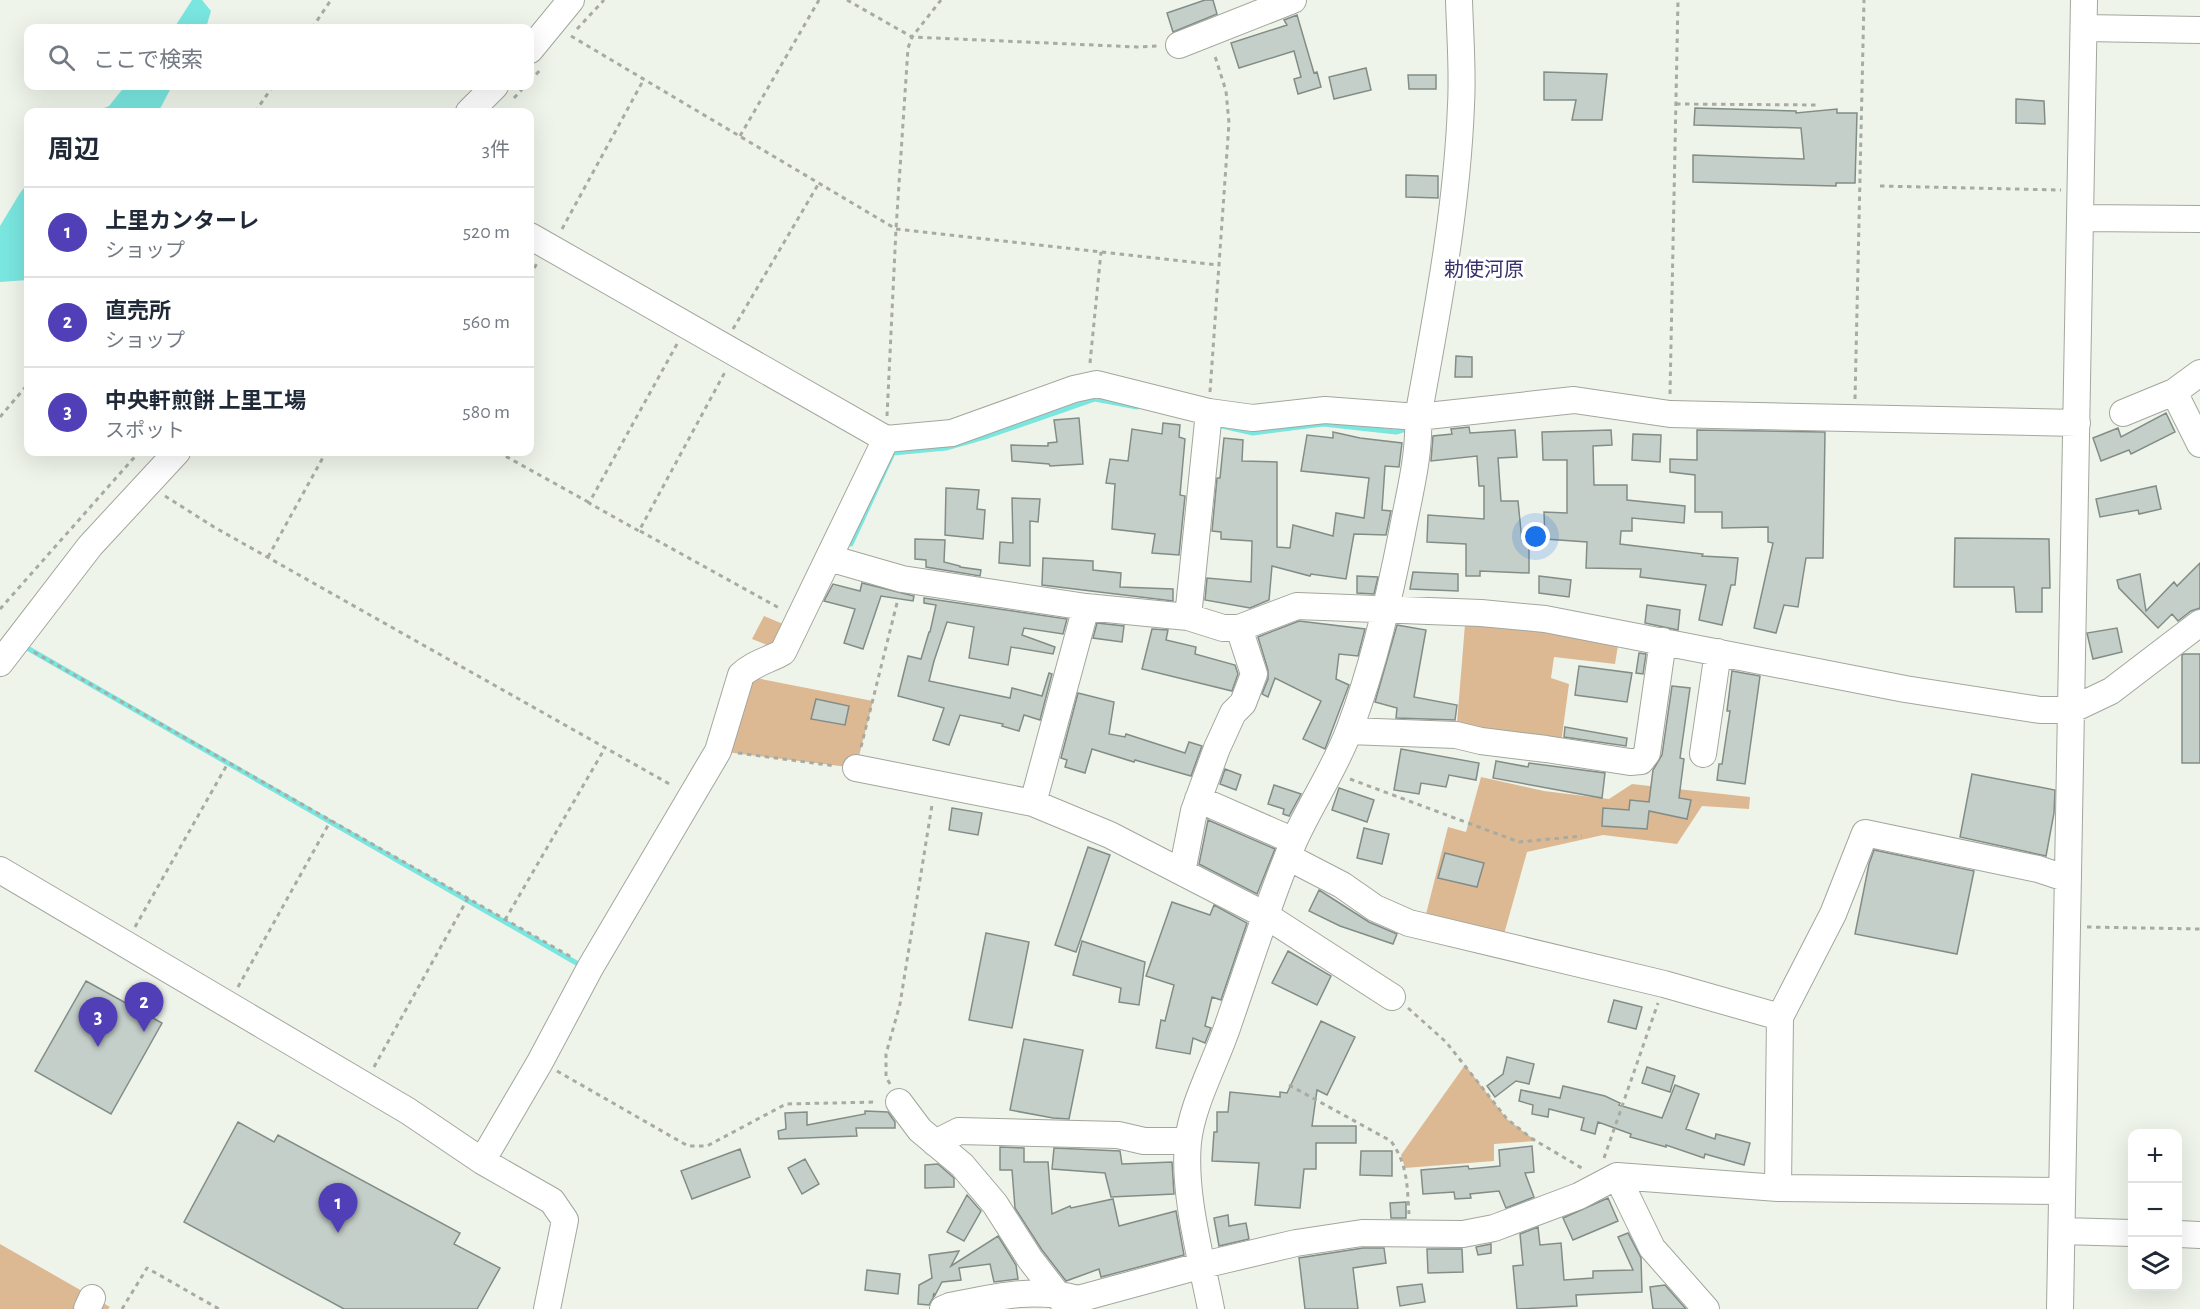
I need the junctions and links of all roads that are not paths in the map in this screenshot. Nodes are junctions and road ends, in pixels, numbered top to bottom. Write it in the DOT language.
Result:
graph roads {
  1 [pos="571,0"];
  2 [pos="1293,0"];
  3 [pos="1459,0"];
  4 [pos="2084,0"];
  5 [pos="2084,28"];
  6 [pos="2200,30"];
  7 [pos="534,45"];
  8 [pos="1179,45"];
  9 [pos="491,90"];
  10 [pos="473,108"];
  11 [pos="2080,218"];
  12 [pos="2200,219"];
  13 [pos="534,238"];
  14 [pos="2200,373"];
  15 [pos="2174,392"];
  16 [pos="1209,412"];
  17 [pos="2123,413"];
  18 [pos="1418,417"];
  19 [pos="2077,423"];
  20 [pos="886,439"];
  21 [pos="2200,444"];
  22 [pos="173,456"];
  23 [pos="829,558"];
  24 [pos="1086,607"];
  25 [pos="1386,609"];
  26 [pos="1188,617"];
  27 [pos="2200,623"];
  28 [pos="1239,628"];
  29 [pos="1663,641"];
  30 [pos="1718,652"];
  31 [pos="0,663"];
  32 [pos="2071,710"];
  33 [pos="1349,731"];
  34 [pos="1702,754"];
  35 [pos="856,768"];
  36 [pos="1198,799"];
  37 [pos="1033,803"];
  38 [pos="1291,849"];
  39 [pos="0,870"];
  40 [pos="1182,872"];
  41 [pos="2068,879"];
  42 [pos="1265,915"];
  43 [pos="1392,997"];
  44 [pos="1780,1017"];
  45 [pos="900,1102"];
  46 [pos="1188,1141"];
  47 [pos="935,1143"];
  48 [pos="482,1161"];
  49 [pos="1607,1178"];
  50 [pos="1778,1188"];
  51 [pos="2062,1191"];
  52 [pos="2062,1231"];
  53 [pos="2128,1233"];
  54 [pos="2182,1234"];
  55 [pos="2200,1235"];
  56 [pos="1203,1265"];
  57 [pos="1062,1301"];
  58 [pos="547,1309"];
  59 [pos="943,1309"];
  60 [pos="1211,1309"];
  61 [pos="1706,1309"];
  62 [pos="2060,1309"];
  1 -- 7 [label="street"];
  2 -- 8 [label="street"];
  3 -- 18 [label="street"];
  4 -- 5 [label="street"];
  5 -- 6 [label="street"];
  5 -- 11 [label="street"];
  9 -- 10 [label="street"];
  11 -- 12 [label="street"];
  11 -- 19 [label="street"];
  13 -- 20 [label="street"];
  14 -- 15 [label="street"];
  15 -- 17 [label="street"];
  15 -- 21 [label="street"];
  16 -- 18 [label="street"];
  16 -- 20 [label="street"];
  16 -- 26 [label="street"];
  18 -- 19 [label="street"];
  18 -- 25 [label="street"];
  19 -- 32 [label="street"];
  20 -- 23 [label="street"];
  22 -- 31 [label="street"];
  23 -- 24 [label="street"];
  23 -- 48 [label="street"];
  24 -- 26 [label="street"];
  24 -- 37 [label="street"];
  25 -- 28 [label="street"];
  25 -- 29 [label="street"];
  25 -- 33 [label="street"];
  26 -- 28 [label="street"];
  27 -- 32 [label="street"];
  28 -- 36 [label="street"];
  29 -- 30 [label="street"];
  29 -- 33 [label="street"];
  30 -- 32 [label="street"];
  30 -- 34 [label="street"];
  32 -- 41 [label="street"];
  33 -- 38 [label="street"];
  35 -- 37 [label="street"];
  36 -- 38 [label="street"];
  36 -- 40 [label="street"];
  37 -- 40 [label="street"];
  38 -- 42 [label="street"];
  38 -- 44 [label="street"];
  39 -- 48 [label="street"];
  40 -- 42 [label="street"];
  41 -- 44 [label="street"];
  41 -- 51 [label="street"];
  42 -- 43 [label="street"];
  42 -- 46 [label="street"];
  44 -- 50 [label="street"];
  45 -- 47 [label="street"];
  46 -- 47 [label="street"];
  46 -- 56 [label="street"];
  47 -- 57 [label="street"];
  48 -- 58 [label="street"];
  49 -- 50 [label="street"];
  49 -- 56 [label="street"];
  49 -- 61 [label="street"];
  50 -- 51 [label="street"];
  51 -- 52 [label="street"];
  52 -- 53 [label="street"];
  52 -- 62 [label="street"];
  54 -- 55 [label="street"];
  56 -- 57 [label="street"];
  56 -- 60 [label="street"];
  57 -- 59 [label="street"];
}
